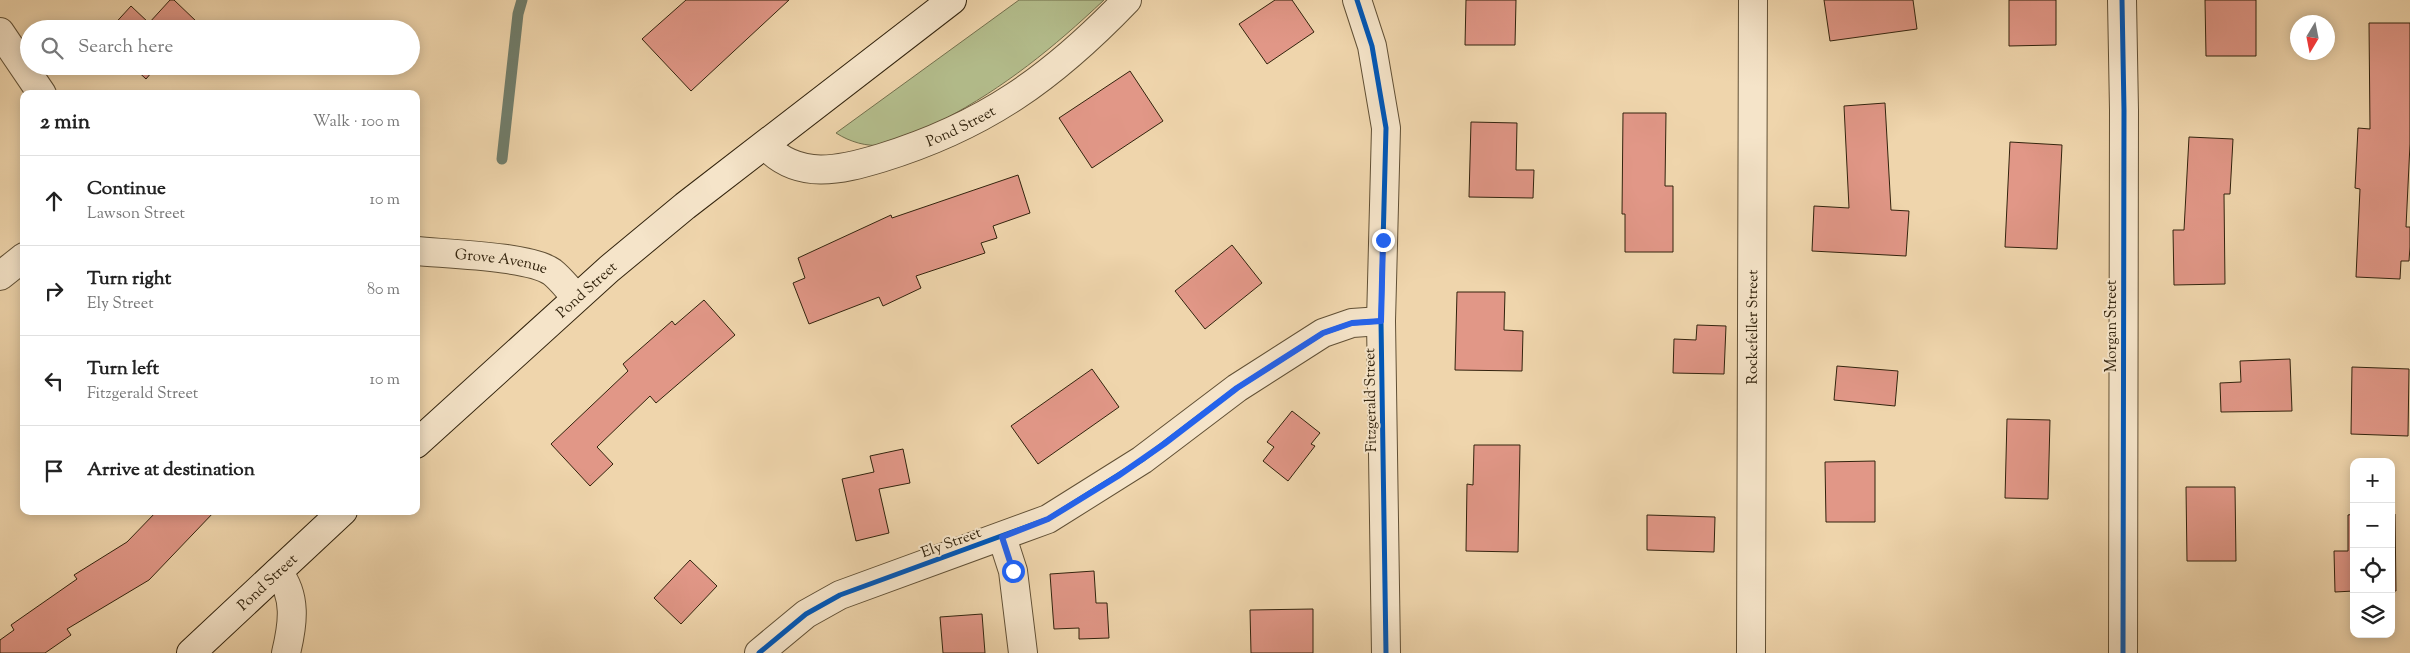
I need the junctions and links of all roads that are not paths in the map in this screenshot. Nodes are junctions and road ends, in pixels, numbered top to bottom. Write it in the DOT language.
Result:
graph roads {
  1 [pos="952,0"];
  2 [pos="1127,0"];
  3 [pos="1357,0"];
  4 [pos="1753,0"];
  5 [pos="2122,0"];
  6 [pos="0,32"];
  7 [pos="20,62"];
  8 [pos="29,75"];
  9 [pos="39,90"];
  10 [pos="765,145"];
  11 [pos="420,251"];
  12 [pos="20,260"];
  13 [pos="0,276"];
  14 [pos="576,297"];
  15 [pos="1381,321"];
  16 [pos="420,440"];
  17 [pos="339,515"];
  18 [pos="1002,537"];
  19 [pos="278,572"];
  20 [pos="191,653"];
  21 [pos="286,653"];
  22 [pos="759,653"];
  23 [pos="1022,653"];
  24 [pos="1386,653"];
  25 [pos="1751,653"];
  26 [pos="2123,653"];
  1 -- 10 [label="street, Pond Street"];
  2 -- 10 [label="street, Pond Street"];
  3 -- 15 [label="street, Fitzgerald Street"];
  4 -- 25 [label="street, Rockefeller Street"];
  5 -- 26 [label="street, Morgan Street"];
  6 -- 7 [label="street"];
  8 -- 9 [label="street"];
  10 -- 14 [label="street, Pond Street"];
  11 -- 14 [label="street, Grove Avenue"];
  12 -- 13 [label="street"];
  14 -- 16 [label="street, Pond Street"];
  15 -- 18 [label="street, Ely Street"];
  15 -- 24 [label="street, Fitzgerald Street"];
  17 -- 19 [label="street, Pond Street"];
  18 -- 22 [label="street, Ely Street"];
  18 -- 23 [label="street"];
  19 -- 20 [label="street, Pond Street"];
  19 -- 21 [label="street"];
}
